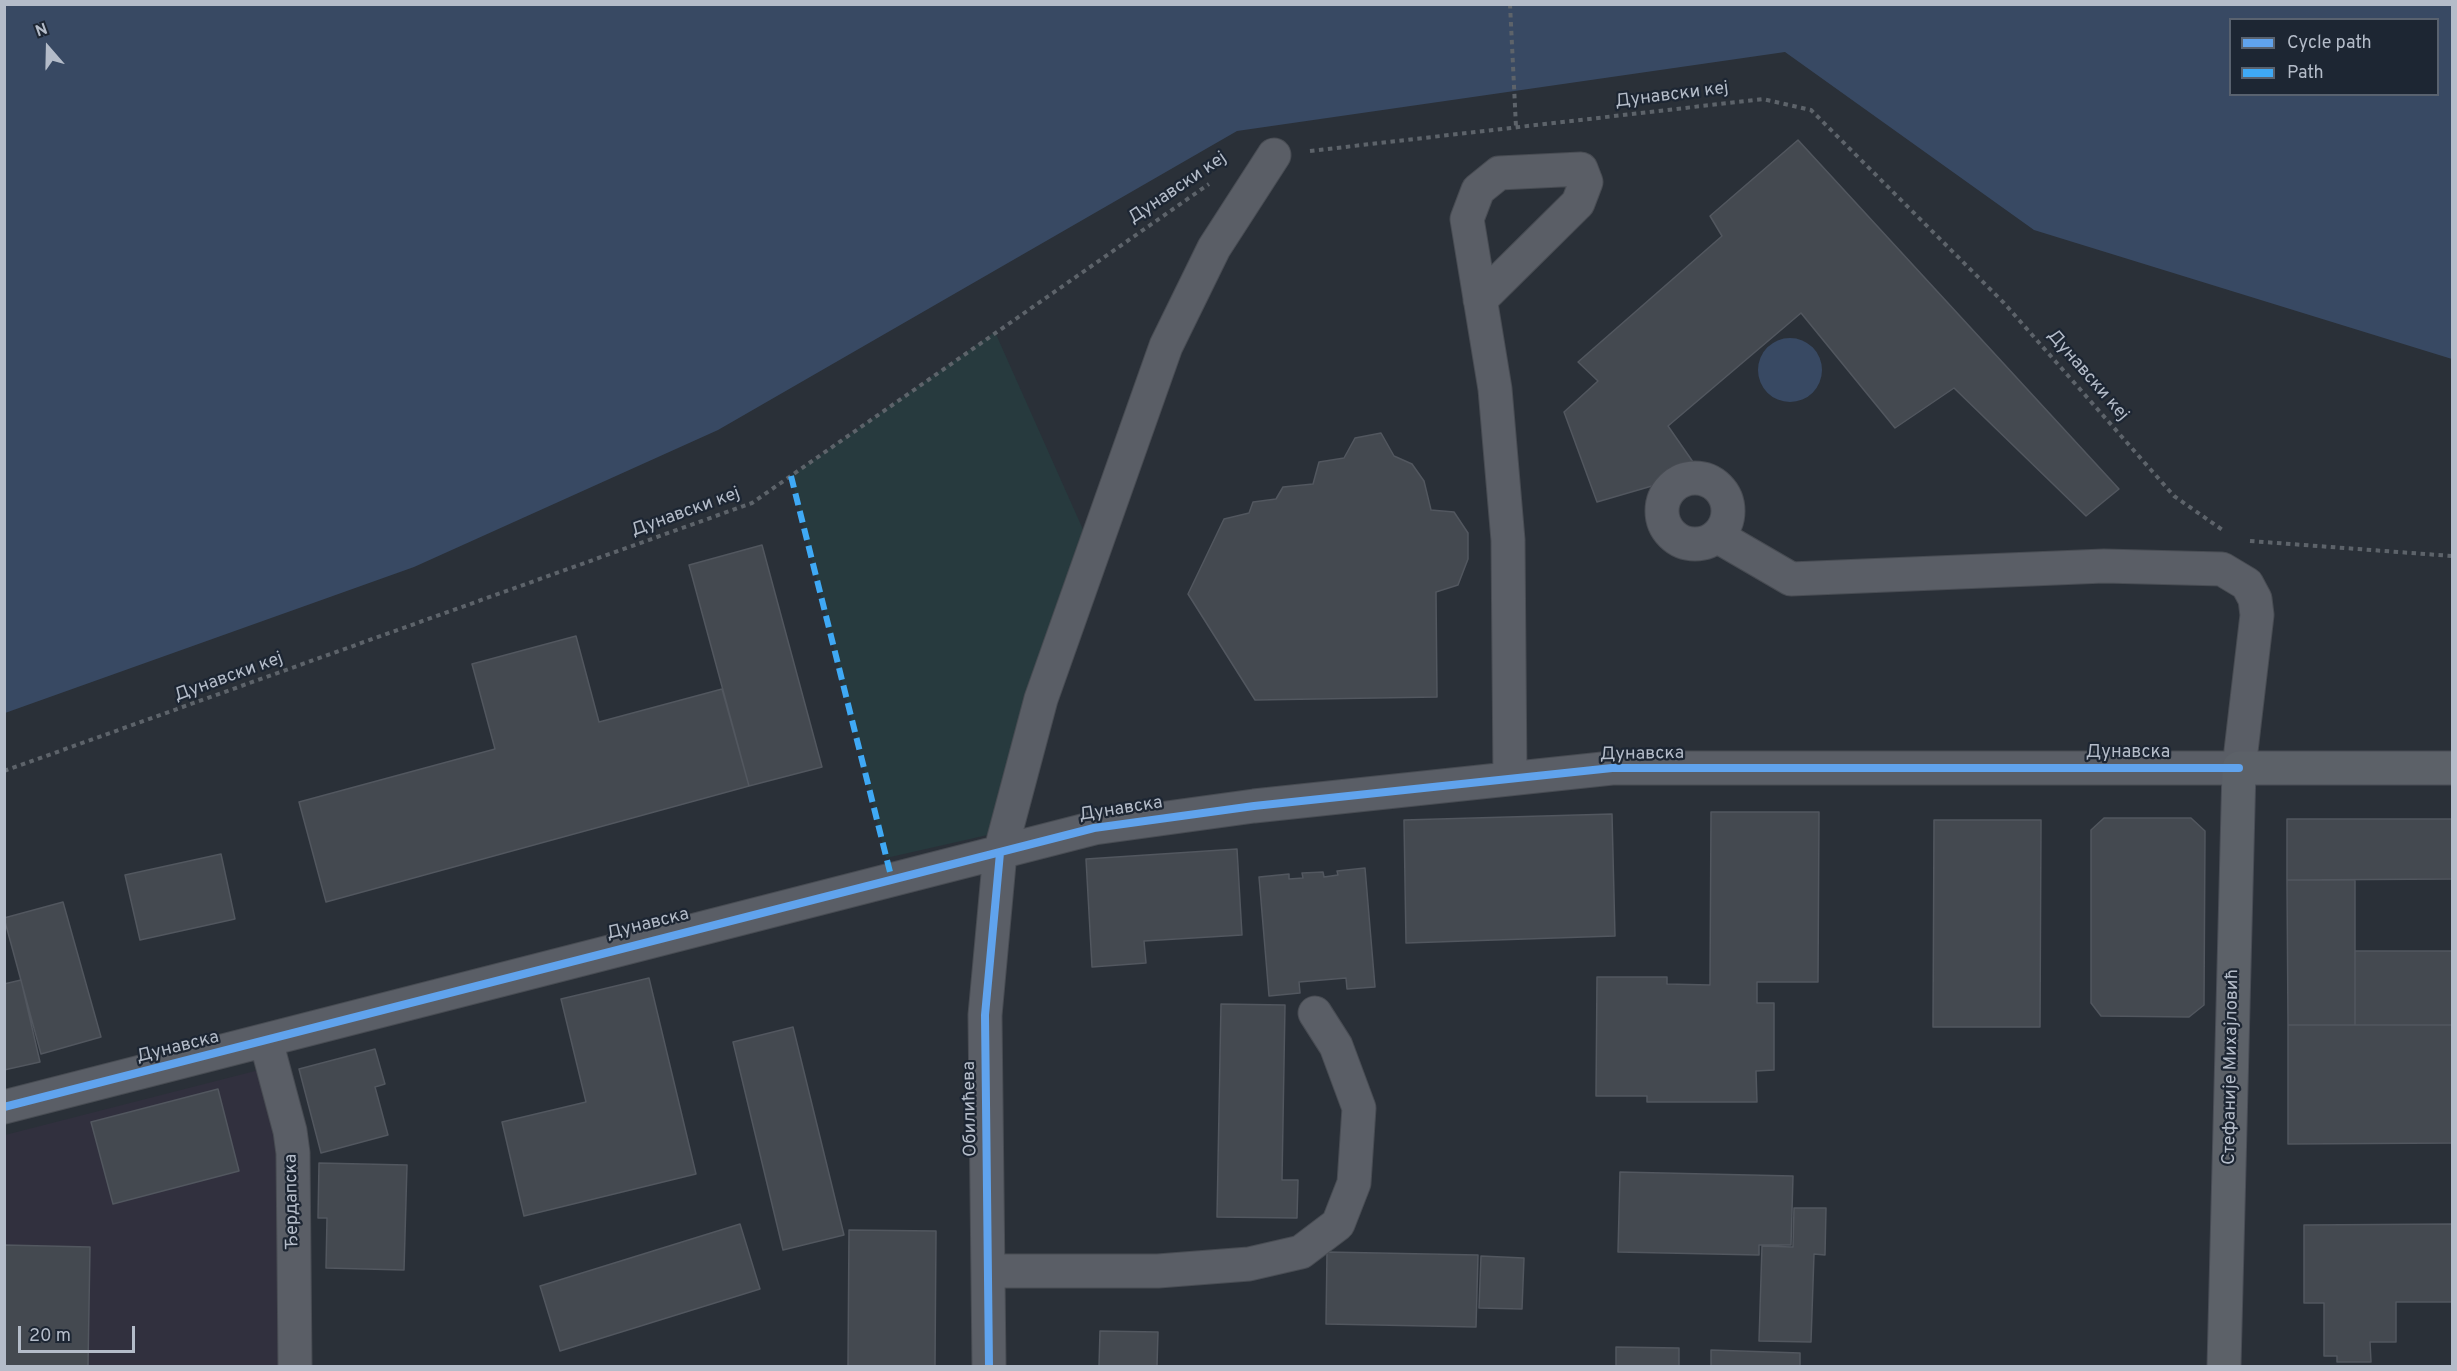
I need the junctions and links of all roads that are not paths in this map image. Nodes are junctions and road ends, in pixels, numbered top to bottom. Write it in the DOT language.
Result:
graph roads {
  1 [pos="1274,155"];
  2 [pos="1480,300"];
  3 [pos="1716,536"];
  4 [pos="2239,768"];
  5 [pos="2452,768"];
  6 [pos="1510,779"];
  7 [pos="1000,853"];
  8 [pos="1315,1012"];
  9 [pos="266,1041"];
  10 [pos="4,1107"];
  11 [pos="988,1271"];
  12 [pos="295,1366"];
  13 [pos="989,1366"];
  14 [pos="2224,1366"];
  1 -- 7 [label="street, Обилићева"];
  2 -- 6 [label="street"];
  3 -- 4 [label="street"];
  4 -- 5 [label="main road, Дунавска"];
  4 -- 6 [label="street, Дунавска"];
  4 -- 14 [label="main road, Стефаније Михајловић"];
  6 -- 7 [label="street, Дунавска"];
  7 -- 9 [label="street, Дунавска"];
  7 -- 11 [label="street, Обилићева"];
  8 -- 11 [label="street"];
  9 -- 10 [label="street, Дунавска"];
  9 -- 12 [label="street, Ђердапска"];
  11 -- 13 [label="street, Обилићева"];
}
